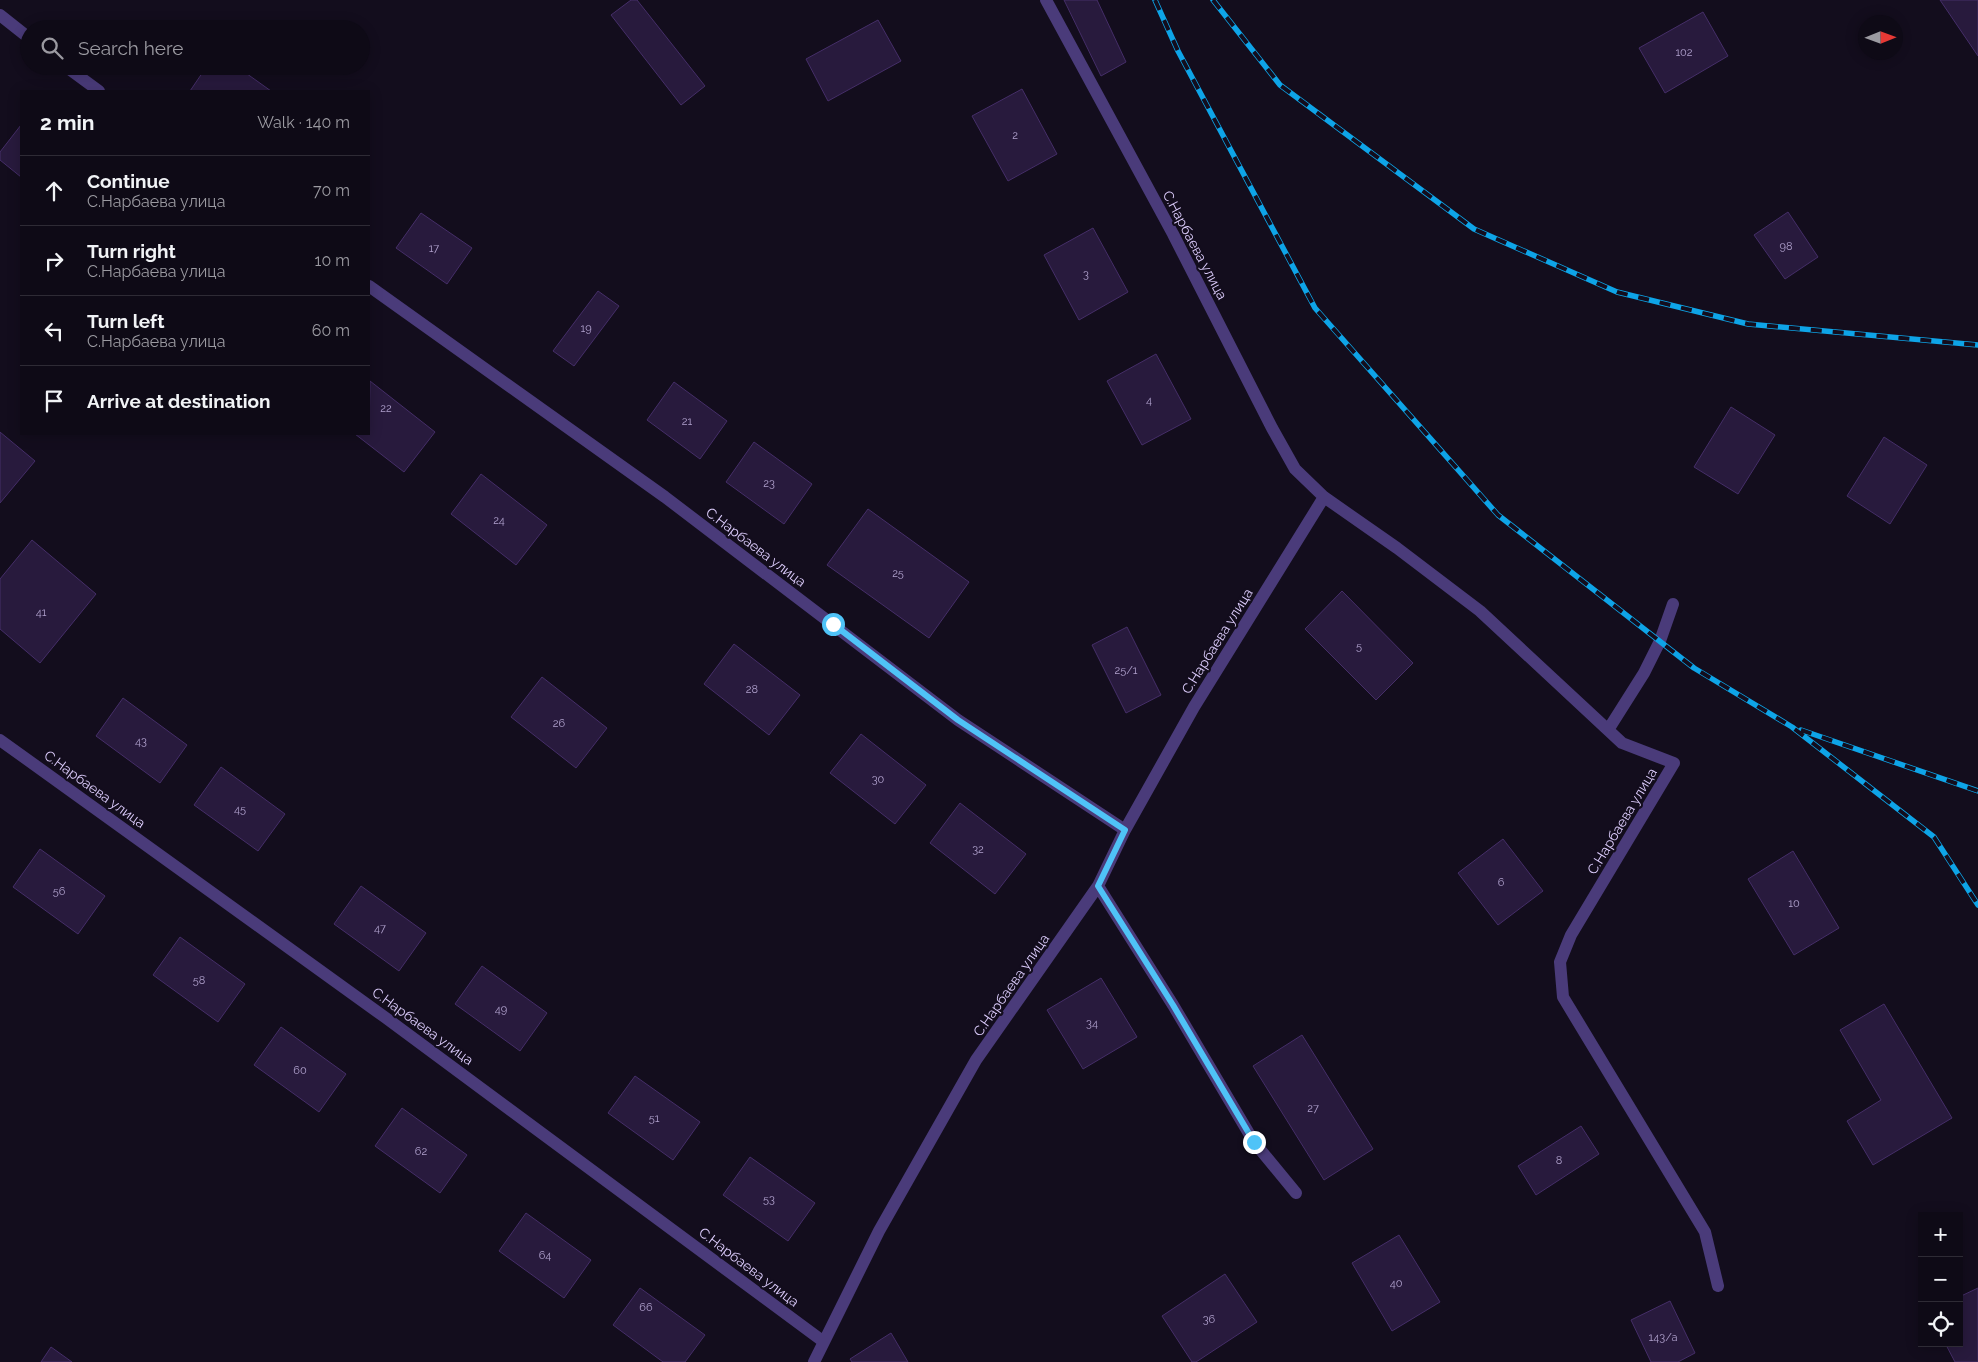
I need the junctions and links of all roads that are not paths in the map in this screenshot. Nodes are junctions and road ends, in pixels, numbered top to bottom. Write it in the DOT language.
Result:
graph roads {
  1 [pos="1046,0"];
  2 [pos="0,15"];
  3 [pos="20,31"];
  4 [pos="78,75"];
  5 [pos="98,90"];
  6 [pos="370,287"];
  7 [pos="1324,497"];
  8 [pos="1673,604"];
  9 [pos="1608,730"];
  10 [pos="0,740"];
  11 [pos="1125,830"];
  12 [pos="1098,886"];
  13 [pos="1296,1193"];
  14 [pos="1718,1286"];
  15 [pos="824,1342"];
  16 [pos="814,1362"];
  1 -- 7 [label="street, С.Нарбаева улица"];
  2 -- 3 [label="street"];
  4 -- 5 [label="street"];
  6 -- 11 [label="street, С.Нарбаева улица"];
  7 -- 9 [label="street, С.Нарбаева улица"];
  7 -- 11 [label="street, С.Нарбаева улица"];
  8 -- 9 [label="street"];
  9 -- 14 [label="street, С.Нарбаева улица"];
  10 -- 15 [label="street, С.Нарбаева улица"];
  11 -- 12 [label="street, С.Нарбаева улица"];
  12 -- 13 [label="street"];
  12 -- 15 [label="street, С.Нарбаева улица"];
  15 -- 16 [label="street, С.Нарбаева улица"];
}
